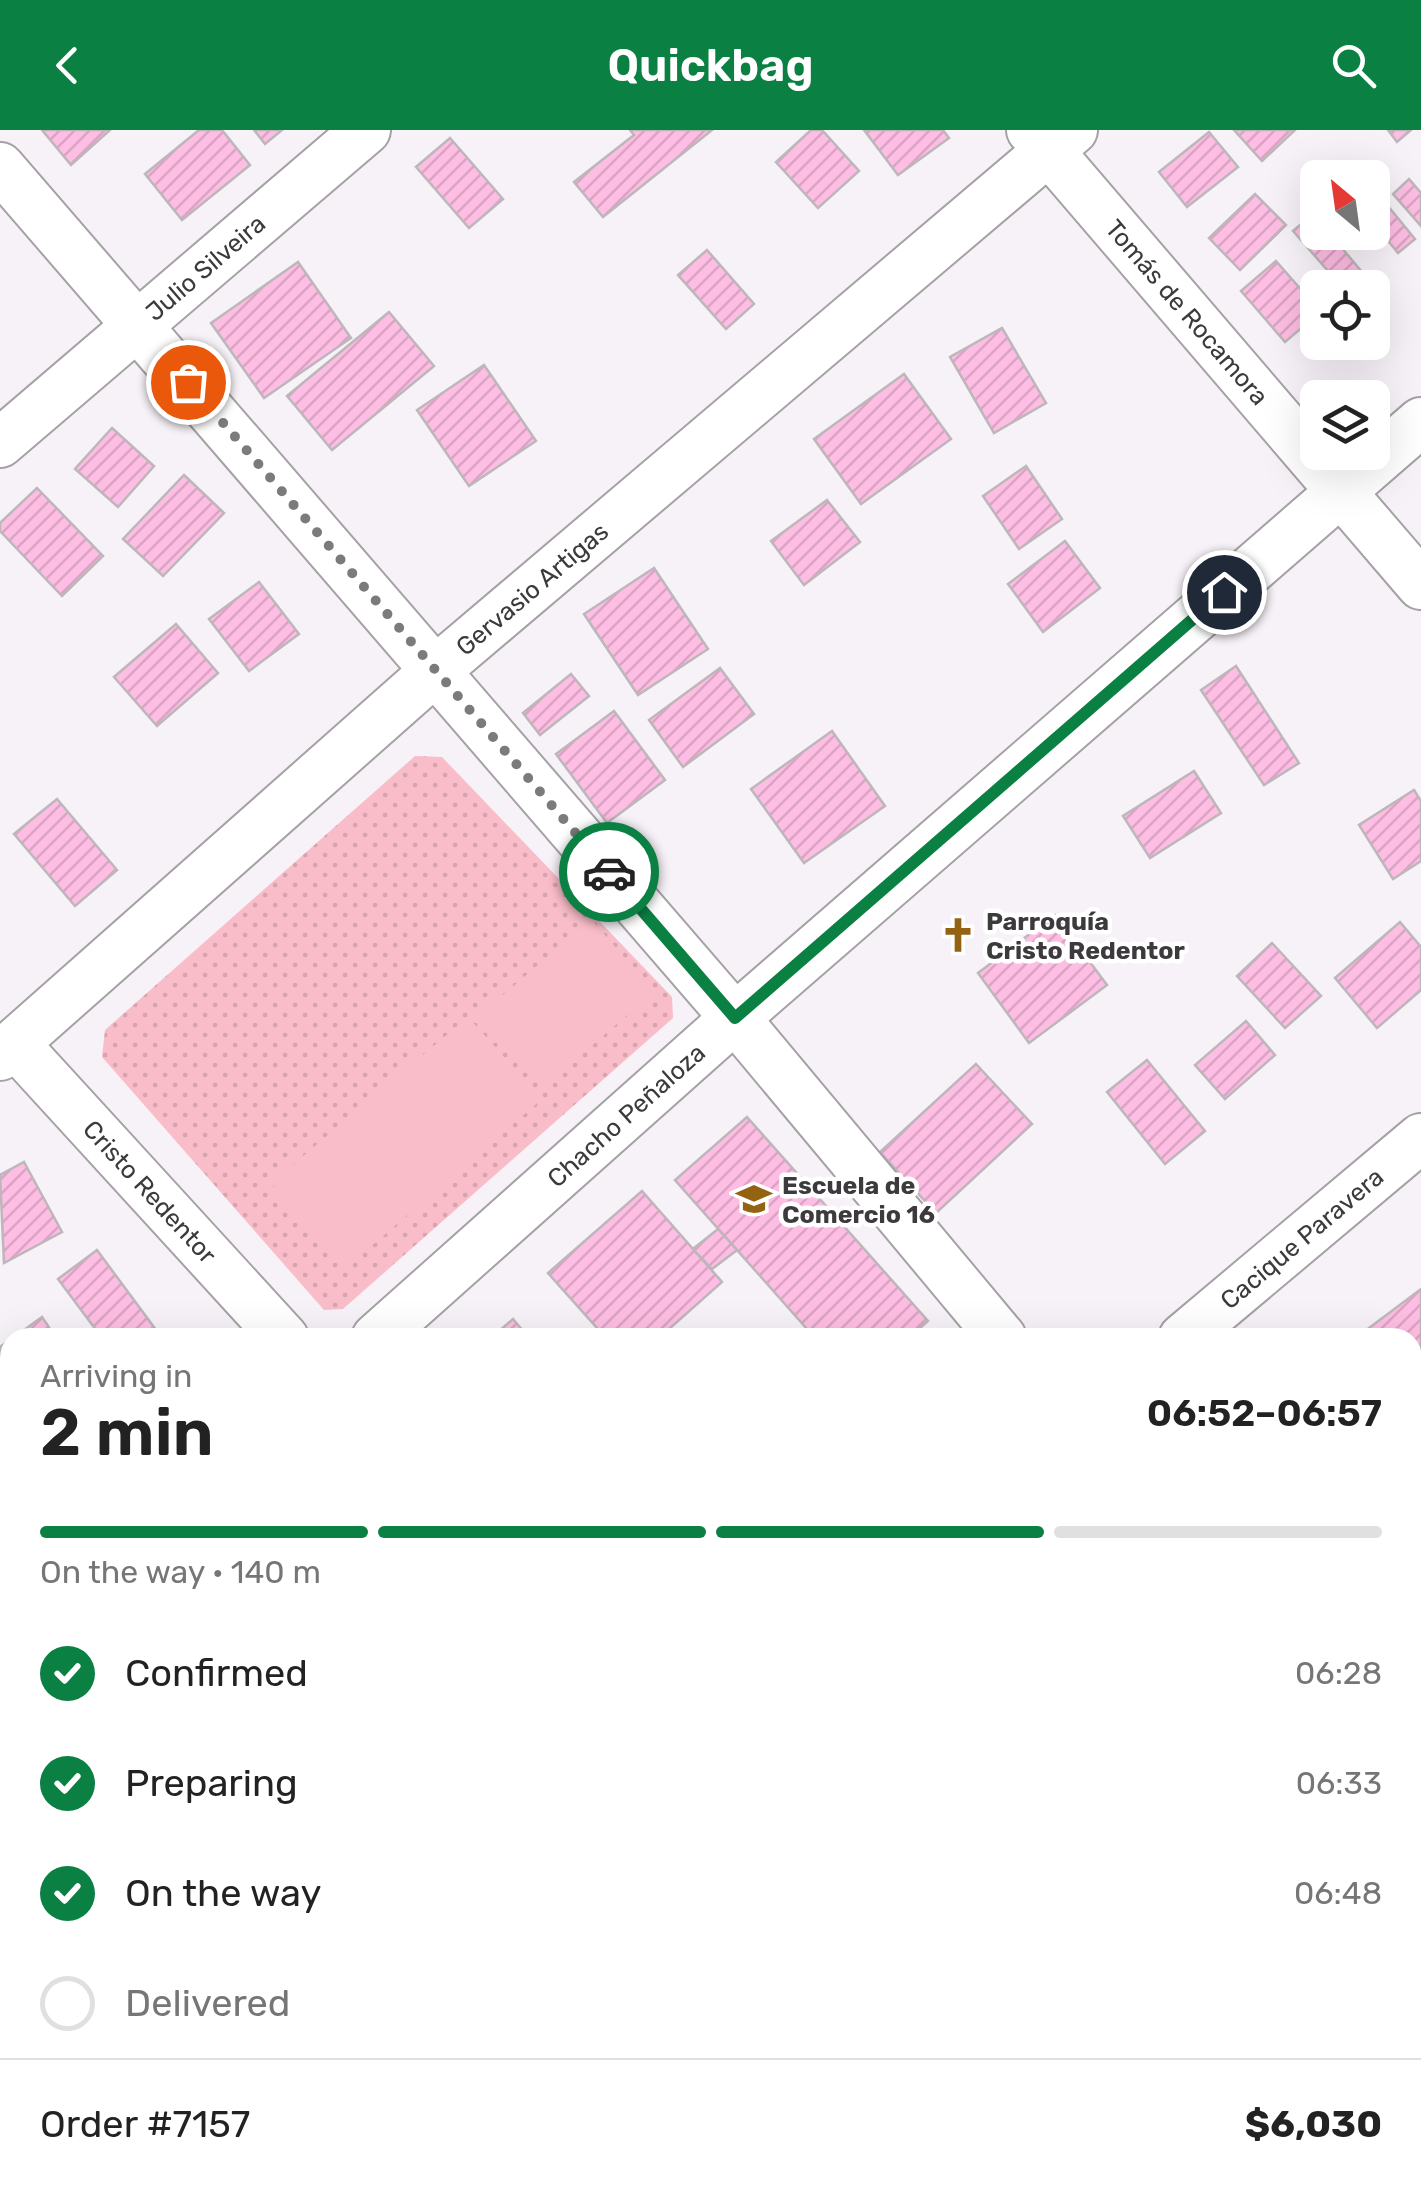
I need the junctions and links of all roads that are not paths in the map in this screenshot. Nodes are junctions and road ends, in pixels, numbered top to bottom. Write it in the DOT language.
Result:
graph roads {
  1 [pos="366,130"];
  2 [pos="1051,137"];
  3 [pos="0,167"];
  4 [pos="139,324"];
  5 [pos="1421,422"];
  6 [pos="0,443"];
  7 [pos="1339,492"];
  8 [pos="1421,584"];
  9 [pos="435,671"];
  10 [pos="735,1018"];
  11 [pos="7,1050"];
  12 [pos="1421,1138"];
  13 [pos="274,1328"];
  14 [pos="387,1328"];
  15 [pos="994,1328"];
  16 [pos="1194,1328"];
  1 -- 4 [label="street, Julio Silveira"];
  2 -- 7 [label="street, Tomás de Rocamora"];
  2 -- 9 [label="street, Gervasio Artigas"];
  3 -- 4 [label="street"];
  4 -- 6 [label="street, Julio Silveira"];
  4 -- 9 [label="street"];
  5 -- 7 [label="street, Chacho Peñaloza"];
  7 -- 8 [label="street, Tomás de Rocamora"];
  7 -- 10 [label="street, Chacho Peñaloza"];
  9 -- 10 [label="street"];
  9 -- 11 [label="street, Gervasio Artigas"];
  10 -- 14 [label="street, Chacho Peñaloza"];
  10 -- 15 [label="street"];
  11 -- 13 [label="street, Cristo Redentor"];
  12 -- 16 [label="street, Cacique Paravera"];
}
